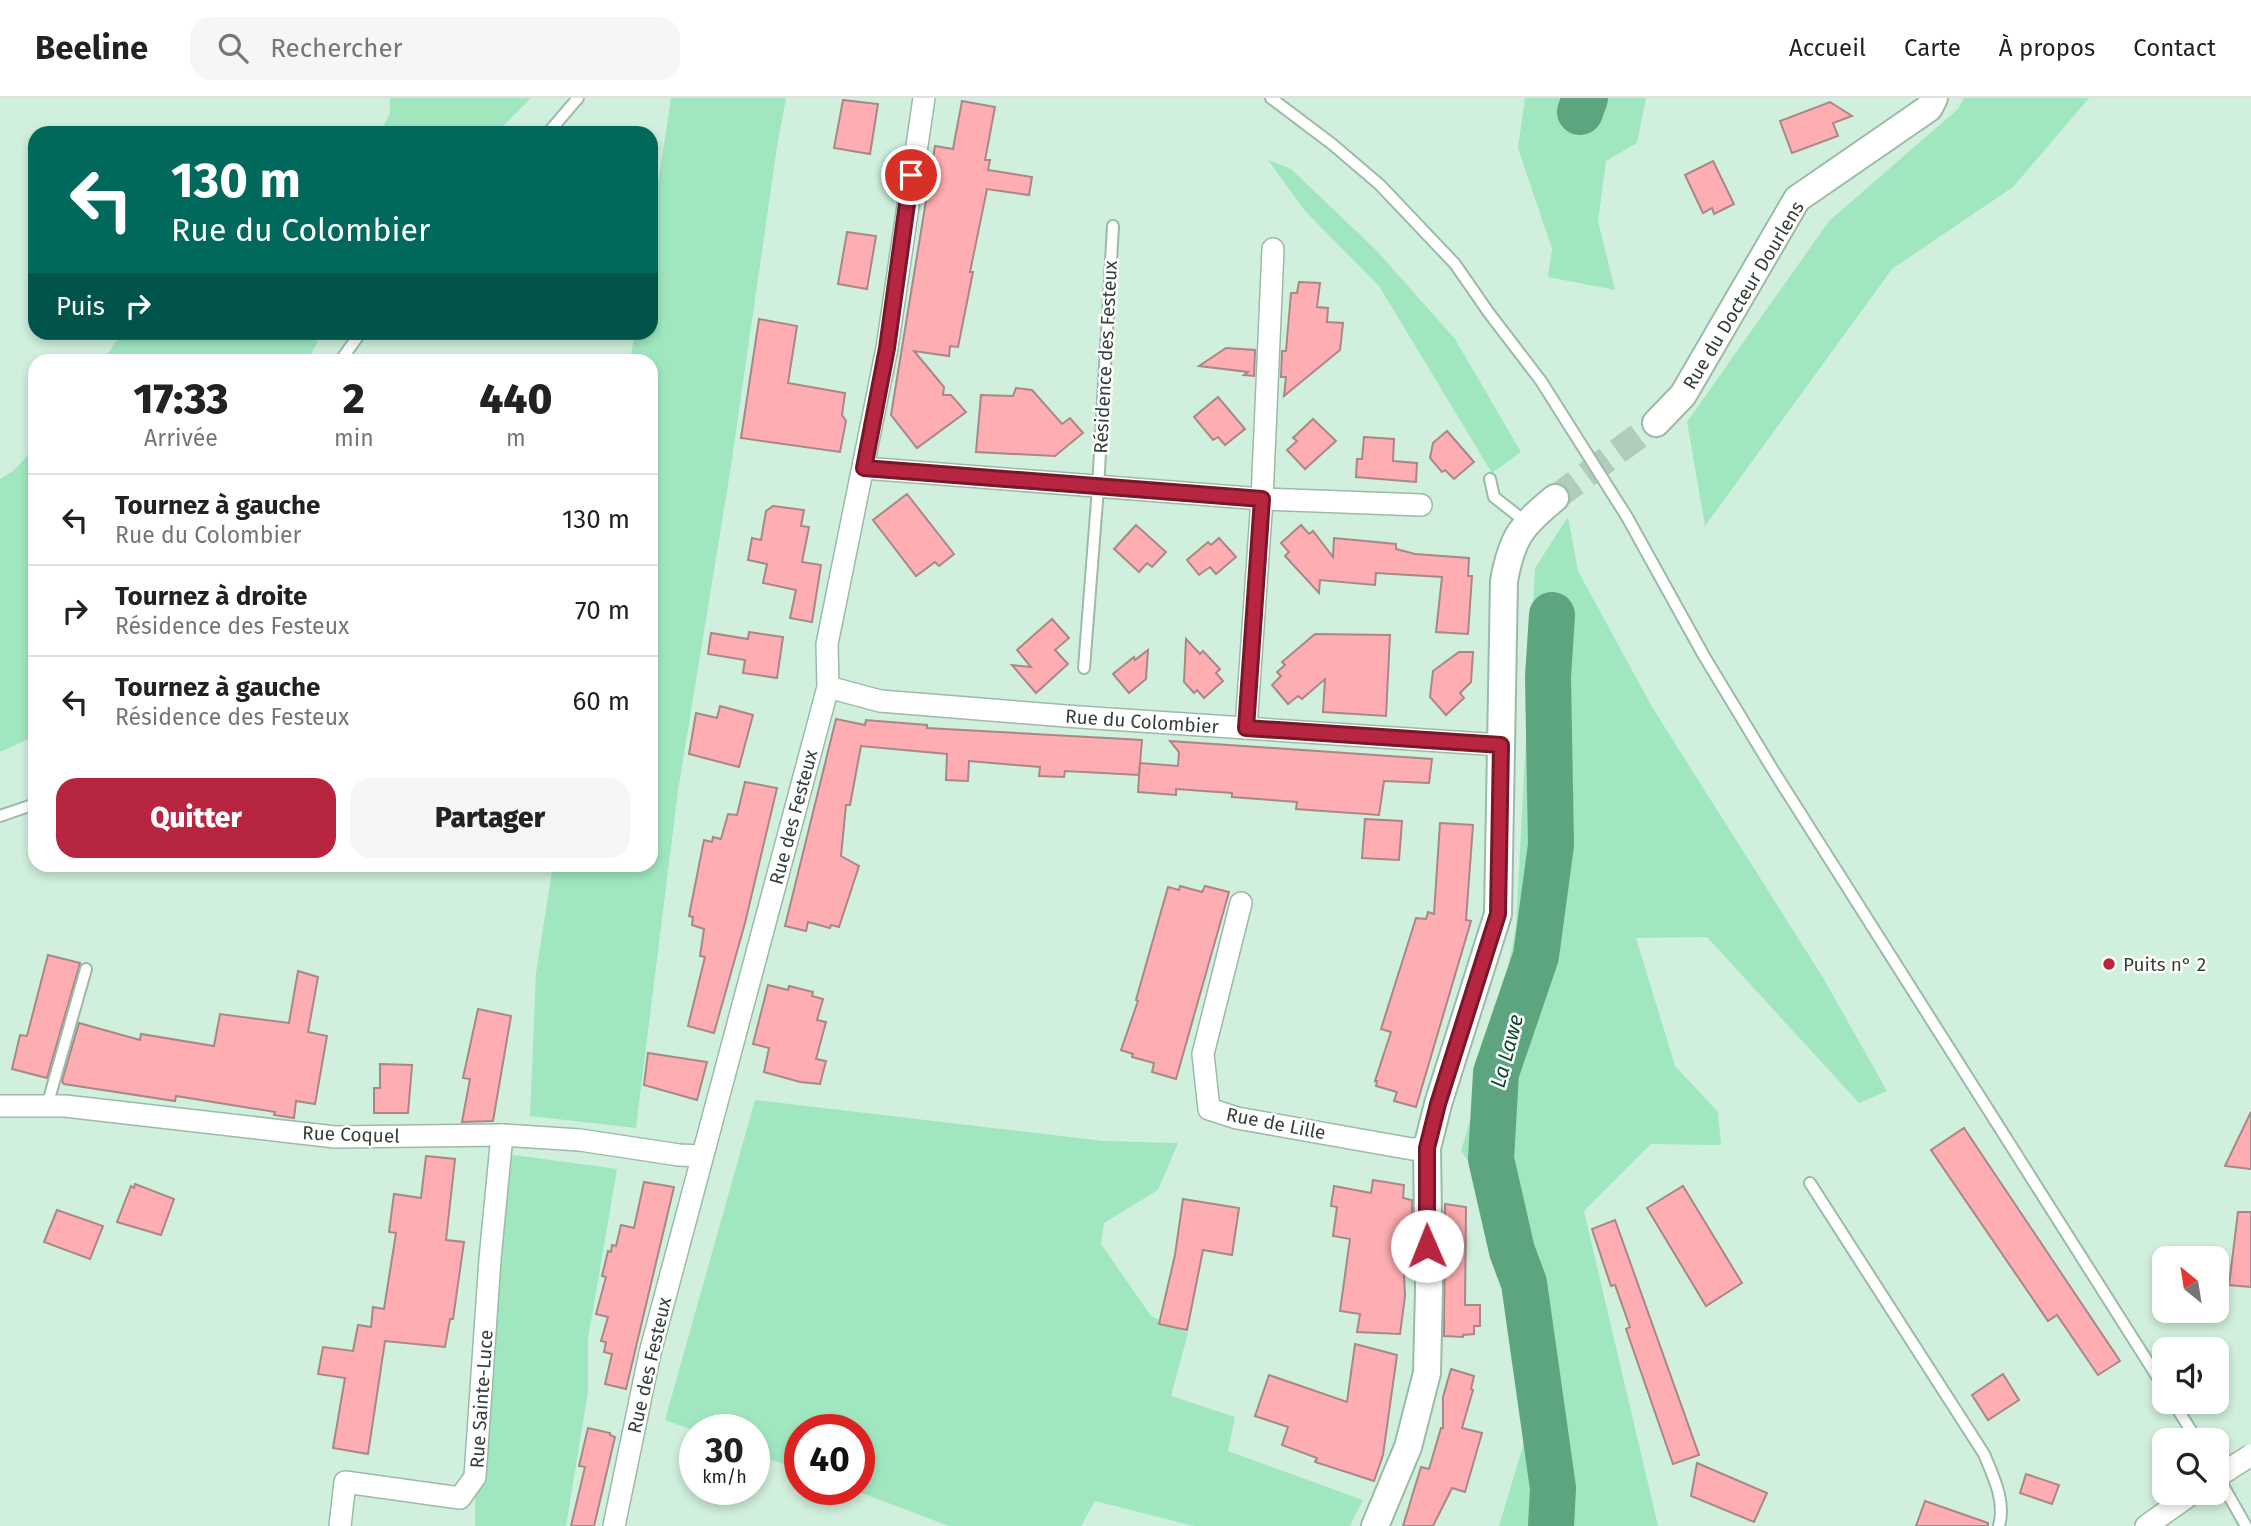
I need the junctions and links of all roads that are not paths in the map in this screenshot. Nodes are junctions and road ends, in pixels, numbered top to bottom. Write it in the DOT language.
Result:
graph roads {
  1 [pos="578,98"];
  2 [pos="924,98"];
  3 [pos="1271,98"];
  4 [pos="1934,98"];
  5 [pos="554,126"];
  6 [pos="1113,226"];
  7 [pos="1273,249"];
  8 [pos="1656,423"];
  9 [pos="864,468"];
  10 [pos="1490,479"];
  11 [pos="1098,488"];
  12 [pos="1555,498"];
  13 [pos="1262,499"];
  14 [pos="1421,505"];
  15 [pos="1526,522"];
  16 [pos="1084,668"];
  17 [pos="828,687"];
  18 [pos="1246,728"];
  19 [pos="1501,745"];
  20 [pos="28,806"];
  21 [pos="0,816"];
  22 [pos="1241,903"];
  23 [pos="86,970"];
  24 [pos="0,1106"];
  25 [pos="47,1106"];
  26 [pos="502,1135"];
  27 [pos="1427,1148"];
  28 [pos="701,1156"];
  29 [pos="1810,1183"];
  30 [pos="2152,1368"];
  31 [pos="2251,1455"];
  32 [pos="2229,1469"];
  33 [pos="2229,1497"];
  34 [pos="2177,1505"];
  35 [pos="340,1526"];
  36 [pos="614,1526"];
  37 [pos="1375,1526"];
  38 [pos="1999,1526"];
  39 [pos="2146,1526"];
  40 [pos="2246,1526"];
  1 -- 5 [label="lane"];
  2 -- 9 [label="street, Rue des Festeux"];
  3 -- 30 [label="lane"];
  4 -- 8 [label="street, Rue du Docteur Dourlens"];
  6 -- 11 [label="lane, Résidence des Festeux"];
  7 -- 13 [label="street"];
  9 -- 11 [label="street"];
  9 -- 17 [label="street, Rue des Festeux"];
  10 -- 15 [label="lane"];
  11 -- 13 [label="street"];
  11 -- 16 [label="lane, Résidence des Festeux"];
  12 -- 15 [label="street"];
  13 -- 14 [label="street"];
  13 -- 18 [label="street"];
  15 -- 19 [label="street"];
  17 -- 18 [label="street, Rue du Colombier"];
  17 -- 28 [label="street, Rue des Festeux"];
  18 -- 19 [label="street, Rue du Colombier"];
  19 -- 27 [label="street"];
  20 -- 21 [label="lane"];
  22 -- 27 [label="street, Rue de Lille"];
  23 -- 25 [label="lane"];
  24 -- 25 [label="street, Rue Coquel"];
  25 -- 26 [label="street, Rue Coquel"];
  26 -- 28 [label="street, Rue Coquel"];
  26 -- 35 [label="street, Rue Sainte-Luce"];
  27 -- 37 [label="street"];
  28 -- 36 [label="street, Rue des Festeux"];
  29 -- 38 [label="lane"];
  31 -- 32 [label="street, bridge"];
  33 -- 40 [label="lane"];
  34 -- 39 [label="street"];
}
